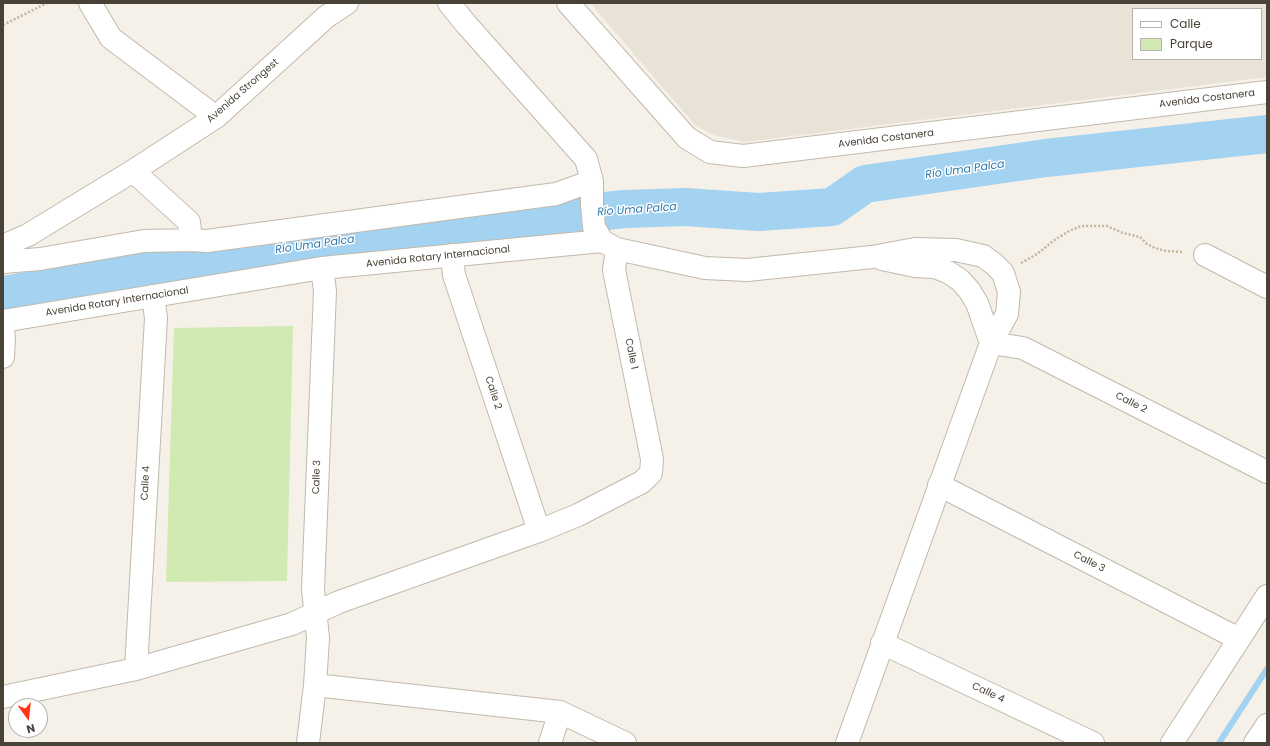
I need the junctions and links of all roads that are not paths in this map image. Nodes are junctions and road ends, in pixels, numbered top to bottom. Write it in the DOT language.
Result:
graph roads {
  1 [pos="90,3"];
  2 [pos="347,3"];
  3 [pos="449,3"];
  4 [pos="568,3"];
  5 [pos="1267,92"];
  6 [pos="216,117"];
  7 [pos="133,171"];
  8 [pos="592,181"];
  9 [pos="604,239"];
  10 [pos="191,240"];
  11 [pos="3,246"];
  12 [pos="452,255"];
  13 [pos="1206,255"];
  14 [pos="872,257"];
  15 [pos="3,262"];
  16 [pos="322,268"];
  17 [pos="1267,287"];
  18 [pos="153,296"];
  19 [pos="3,321"];
  20 [pos="3,330"];
  21 [pos="991,343"];
  22 [pos="3,357"];
  23 [pos="1267,472"];
  24 [pos="939,485"];
  25 [pos="539,531"];
  26 [pos="1267,596"];
  27 [pos="315,613"];
  28 [pos="1239,639"];
  29 [pos="882,643"];
  30 [pos="136,669"];
  31 [pos="315,685"];
  32 [pos="3,697"];
  33 [pos="560,712"];
  34 [pos="1267,725"];
  35 [pos="308,743"];
  36 [pos="550,743"];
  37 [pos="625,743"];
  38 [pos="847,743"];
  39 [pos="1093,743"];
  40 [pos="1172,743"];
  41 [pos="1255,743"];
  1 -- 6 [label="street"];
  2 -- 6 [label="street, Avenida Strongest"];
  3 -- 8 [label="street, Calle 1"];
  4 -- 5 [label="street, Avenida Costanera"];
  6 -- 7 [label="street, Avenida Strongest"];
  7 -- 10 [label="street"];
  7 -- 11 [label="street, Avenida Strongest"];
  8 -- 9 [label="street, Calle 1"];
  8 -- 10 [label="street"];
  9 -- 12 [label="street, Avenida Rotary Internacional"];
  9 -- 14 [label="street, Avenida Rotary Internacional"];
  9 -- 25 [label="street, Calle 1"];
  10 -- 15 [label="street"];
  12 -- 16 [label="street, Avenida Rotary Internacional"];
  12 -- 25 [label="street, Calle 2"];
  13 -- 17 [label="street"];
  14 -- 21 [label="street"];
  14 -- 21 [label="street"];
  16 -- 18 [label="street, Avenida Rotary Internacional"];
  16 -- 27 [label="street, Calle 3"];
  18 -- 19 [label="street, Avenida Rotary Internacional"];
  18 -- 30 [label="street, Calle 4"];
  20 -- 22 [label="street"];
  21 -- 23 [label="street, Calle 2"];
  21 -- 24 [label="street"];
  24 -- 28 [label="street, Calle 3"];
  24 -- 29 [label="street"];
  25 -- 27 [label="street"];
  26 -- 28 [label="street"];
  27 -- 30 [label="street"];
  27 -- 31 [label="street, Calle 3"];
  28 -- 40 [label="street"];
  29 -- 38 [label="street"];
  29 -- 39 [label="street, Calle 4"];
  30 -- 32 [label="street"];
  31 -- 33 [label="street"];
  31 -- 35 [label="street, Calle 3"];
  33 -- 36 [label="street"];
  33 -- 37 [label="street"];
  34 -- 41 [label="street"];
}
